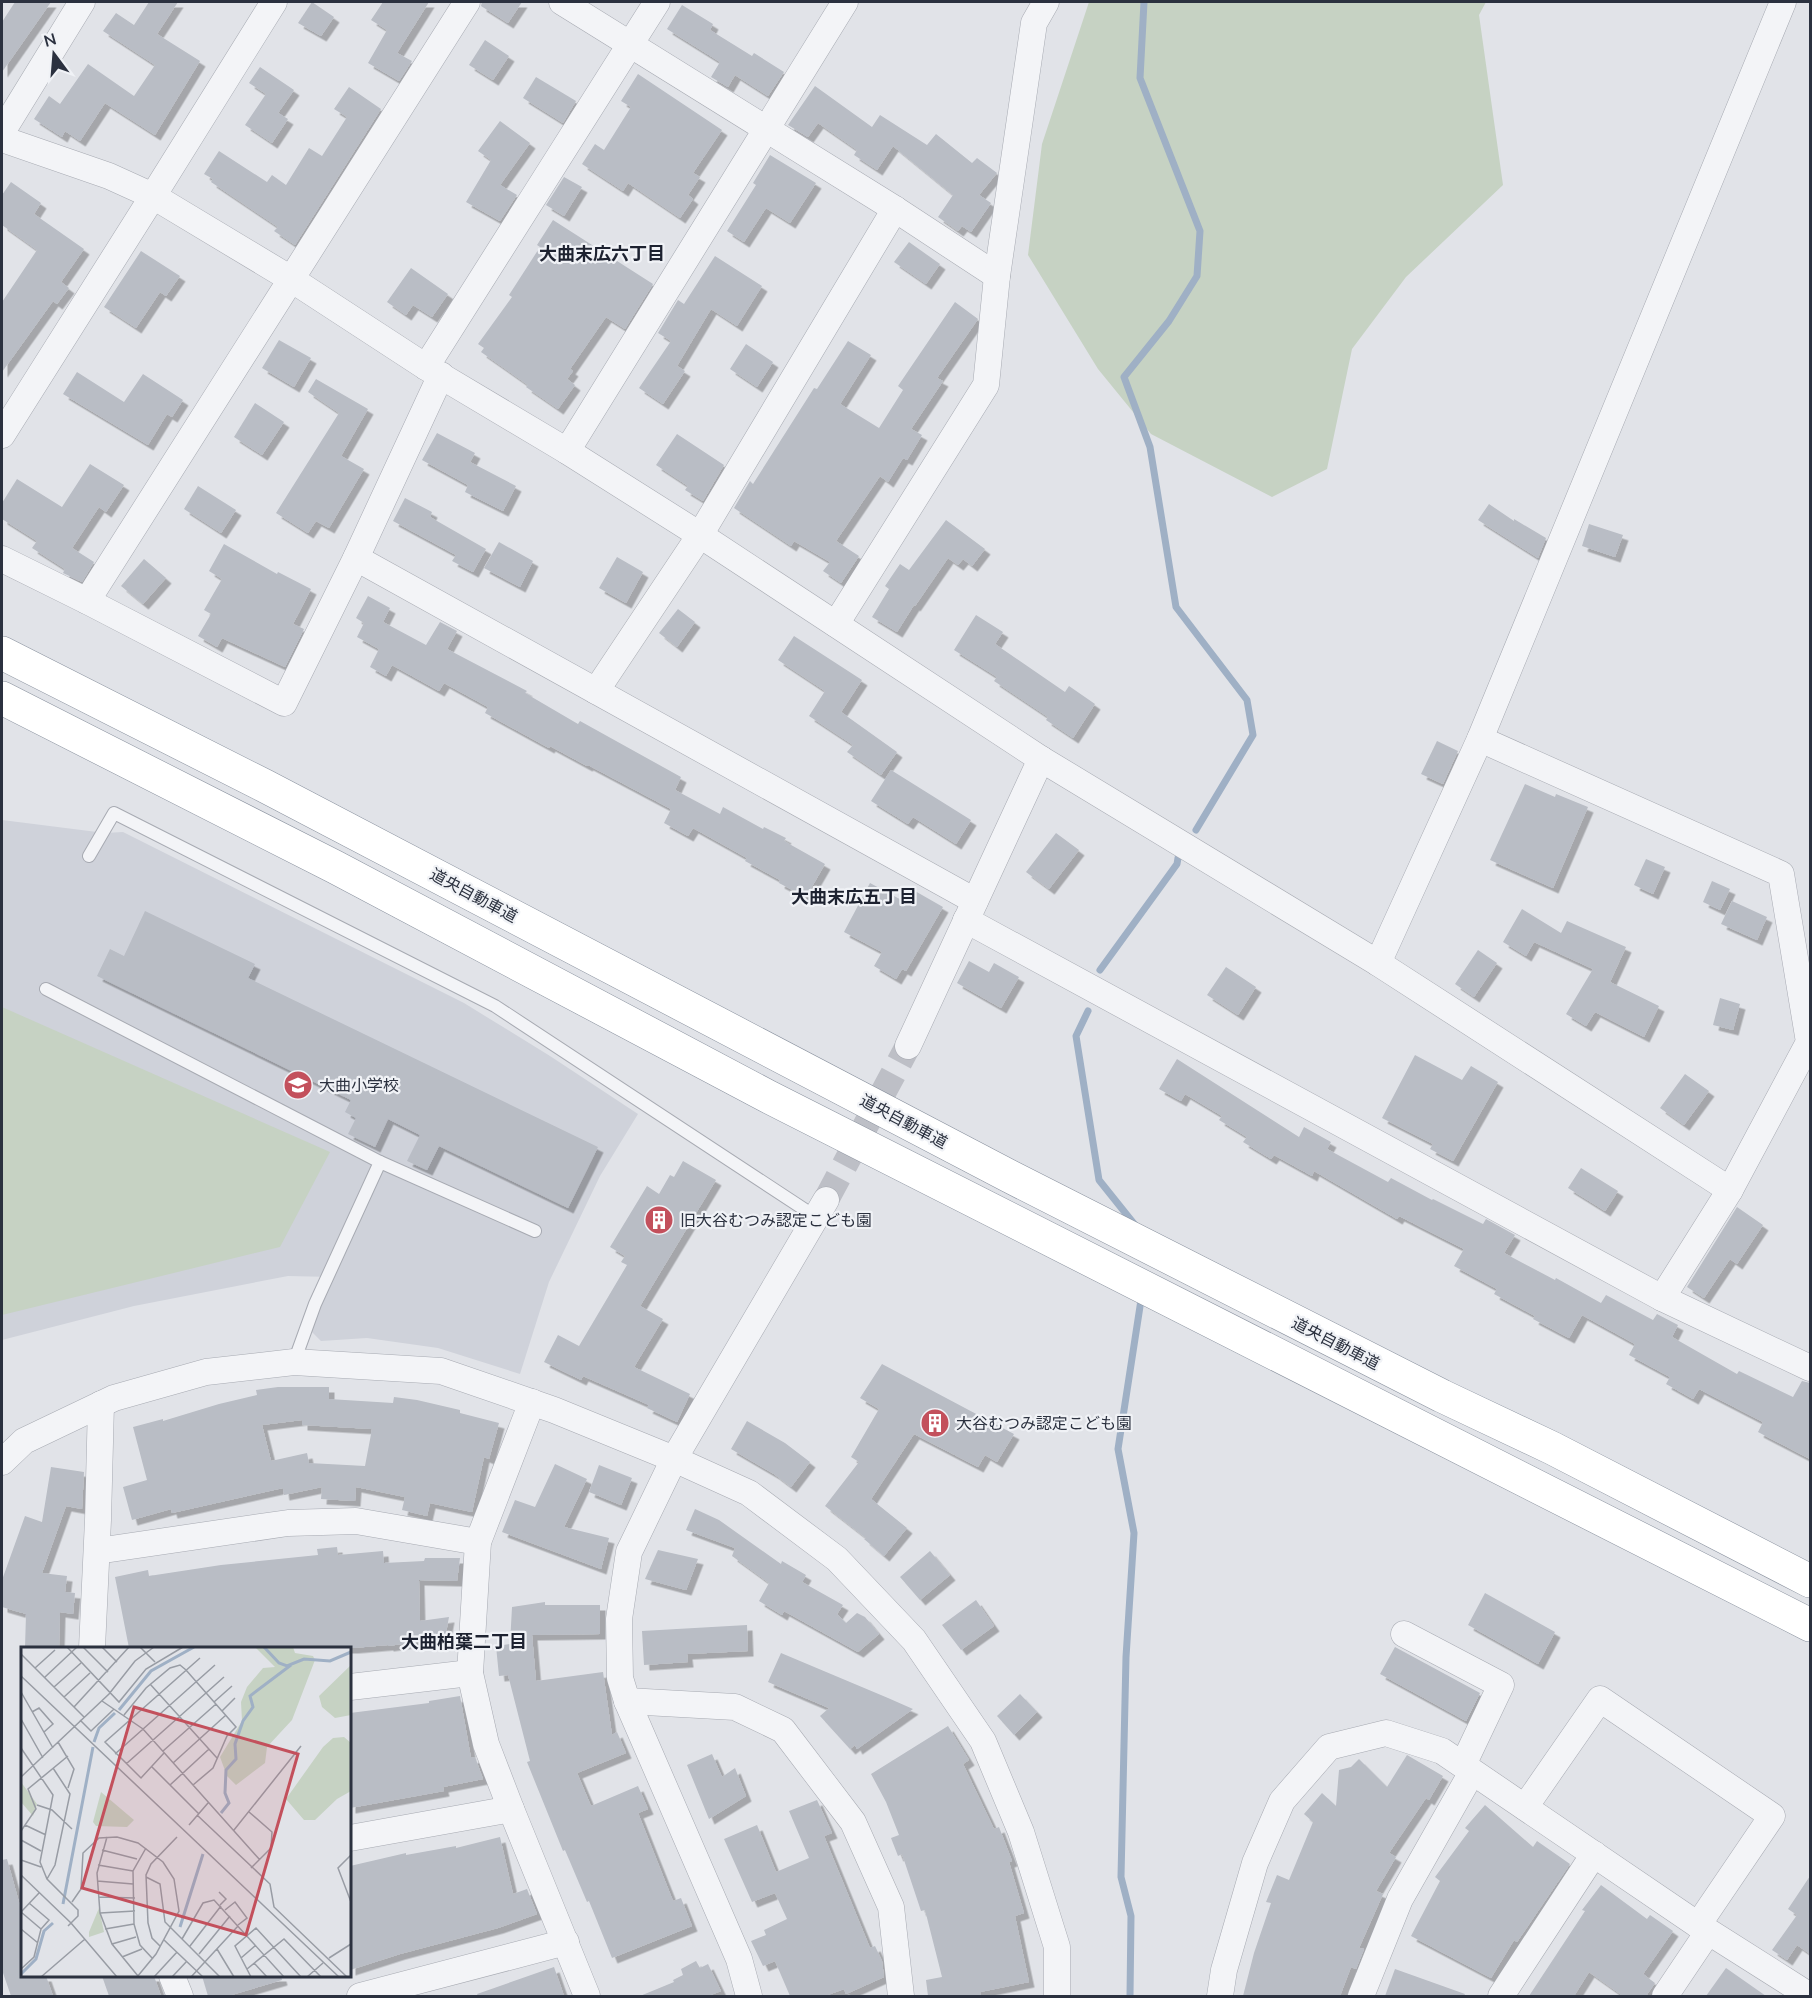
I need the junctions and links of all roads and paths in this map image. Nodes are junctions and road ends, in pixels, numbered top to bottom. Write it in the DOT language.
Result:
graph roads {
  1 [pos="82,2"];
  2 [pos="274,2"];
  3 [pos="467,2"];
  4 [pos="562,2"];
  5 [pos="657,2"];
  6 [pos="845,2"];
  7 [pos="1046,2"];
  8 [pos="1784,2"];
  9 [pos="631,44"];
  10 [pos="766,130"];
  11 [pos="2,132"];
  12 [pos="2,139"];
  13 [pos="153,196"];
  14 [pos="895,209"];
  15 [pos="997,276"];
  16 [pos="291,279"];
  17 [pos="433,371"];
  18 [pos="2,435"];
  19 [pos="567,451"];
  20 [pos="700,535"];
  21 [pos="356,558"];
  22 [pos="2,559"];
  23 [pos="87,601"];
  24 [pos="836,624"];
  25 [pos="2,653"];
  26 [pos="596,691"];
  27 [pos="2,698"];
  28 [pos="1480,739"];
  29 [pos="1041,759"];
  30 [pos="89,856"];
  31 [pos="970,910"];
  32 [pos="1378,963"];
  33 [pos="46,989"];
  34 [pos="908,1046"];
  35 [pos="380,1162"];
  36 [pos="1730,1190"];
  37 [pos="821,1208"];
  38 [pos="535,1231"];
  39 [pos="1662,1298"];
  40 [pos="294,1362"];
  41 [pos="1810,1368"];
  42 [pos="532,1402"];
  43 [pos="101,1404"];
  44 [pos="674,1459"];
  45 [pos="2,1462"];
  46 [pos="478,1542"];
  47 [pos="97,1551"];
  48 [pos="1810,1581"];
  49 [pos="1810,1625"];
  50 [pos="1404,1634"];
  51 [pos="92,1647"];
  52 [pos="471,1673"];
  53 [pos="351,1687"];
  54 [pos="627,1701"];
  55 [pos="1467,1768"];
  56 [pos="1525,1808"];
  57 [pos="511,1809"];
  58 [pos="351,1838"];
  59 [pos="1594,1854"];
  60 [pos="1703,1929"];
  61 [pos="566,1942"];
  62 [pos="172,1977"];
  63 [pos="180,1996"];
  64 [pos="360,1996"];
  65 [pos="587,1996"];
  66 [pos="749,1996"];
  67 [pos="901,1996"];
  68 [pos="1057,1996"];
  69 [pos="1220,1996"];
  70 [pos="1361,1996"];
  71 [pos="1501,1996"];
  72 [pos="1665,1996"];
  73 [pos="1810,1996"];
  1 -- 11 [label="street"];
  2 -- 13 [label="street"];
  3 -- 16 [label="street"];
  4 -- 9 [label="street"];
  5 -- 9 [label="street"];
  6 -- 10 [label="street"];
  7 -- 15 [label="street"];
  8 -- 28 [label="street"];
  9 -- 10 [label="street"];
  9 -- 17 [label="street"];
  10 -- 14 [label="street"];
  10 -- 19 [label="street"];
  12 -- 13 [label="street"];
  13 -- 16 [label="street"];
  13 -- 18 [label="street"];
  14 -- 15 [label="street"];
  14 -- 20 [label="street"];
  15 -- 24 [label="street"];
  16 -- 17 [label="street"];
  16 -- 23 [label="street"];
  17 -- 19 [label="street"];
  17 -- 21 [label="street"];
  19 -- 20 [label="street"];
  20 -- 24 [label="street"];
  20 -- 26 [label="street"];
  21 -- 23 [label="street"];
  21 -- 26 [label="street"];
  22 -- 23 [label="street"];
  24 -- 29 [label="street"];
  25 -- 48 [label="highway, 道央自動車道"];
  26 -- 31 [label="street"];
  27 -- 49 [label="highway"];
  28 -- 32 [label="street"];
  28 -- 36 [label="street"];
  29 -- 31 [label="street"];
  29 -- 32 [label="street"];
  30 -- 37 [label="lane"];
  31 -- 34 [label="street"];
  31 -- 39 [label="street"];
  32 -- 36 [label="street"];
  33 -- 35 [label="lane"];
  35 -- 38 [label="lane"];
  35 -- 40 [label="lane"];
  36 -- 39 [label="street"];
  37 -- 44 [label="street"];
  39 -- 41 [label="street"];
  40 -- 42 [label="street"];
  40 -- 43 [label="street"];
  42 -- 44 [label="street"];
  42 -- 46 [label="street"];
  43 -- 45 [label="street"];
  43 -- 47 [label="street"];
  44 -- 54 [label="street"];
  44 -- 68 [label="street"];
  46 -- 47 [label="street"];
  46 -- 52 [label="street"];
  47 -- 51 [label="street"];
  50 -- 55 [label="street"];
  52 -- 53 [label="street"];
  52 -- 57 [label="street"];
  54 -- 66 [label="street"];
  54 -- 67 [label="street"];
  55 -- 56 [label="street"];
  55 -- 69 [label="street"];
  55 -- 70 [label="street"];
  56 -- 59 [label="street"];
  56 -- 60 [label="street"];
  57 -- 58 [label="street"];
  57 -- 61 [label="street"];
  59 -- 60 [label="street"];
  59 -- 71 [label="street"];
  60 -- 72 [label="street"];
  60 -- 73 [label="street"];
  61 -- 64 [label="street"];
  61 -- 65 [label="street"];
  62 -- 63 [label="street"];
}
